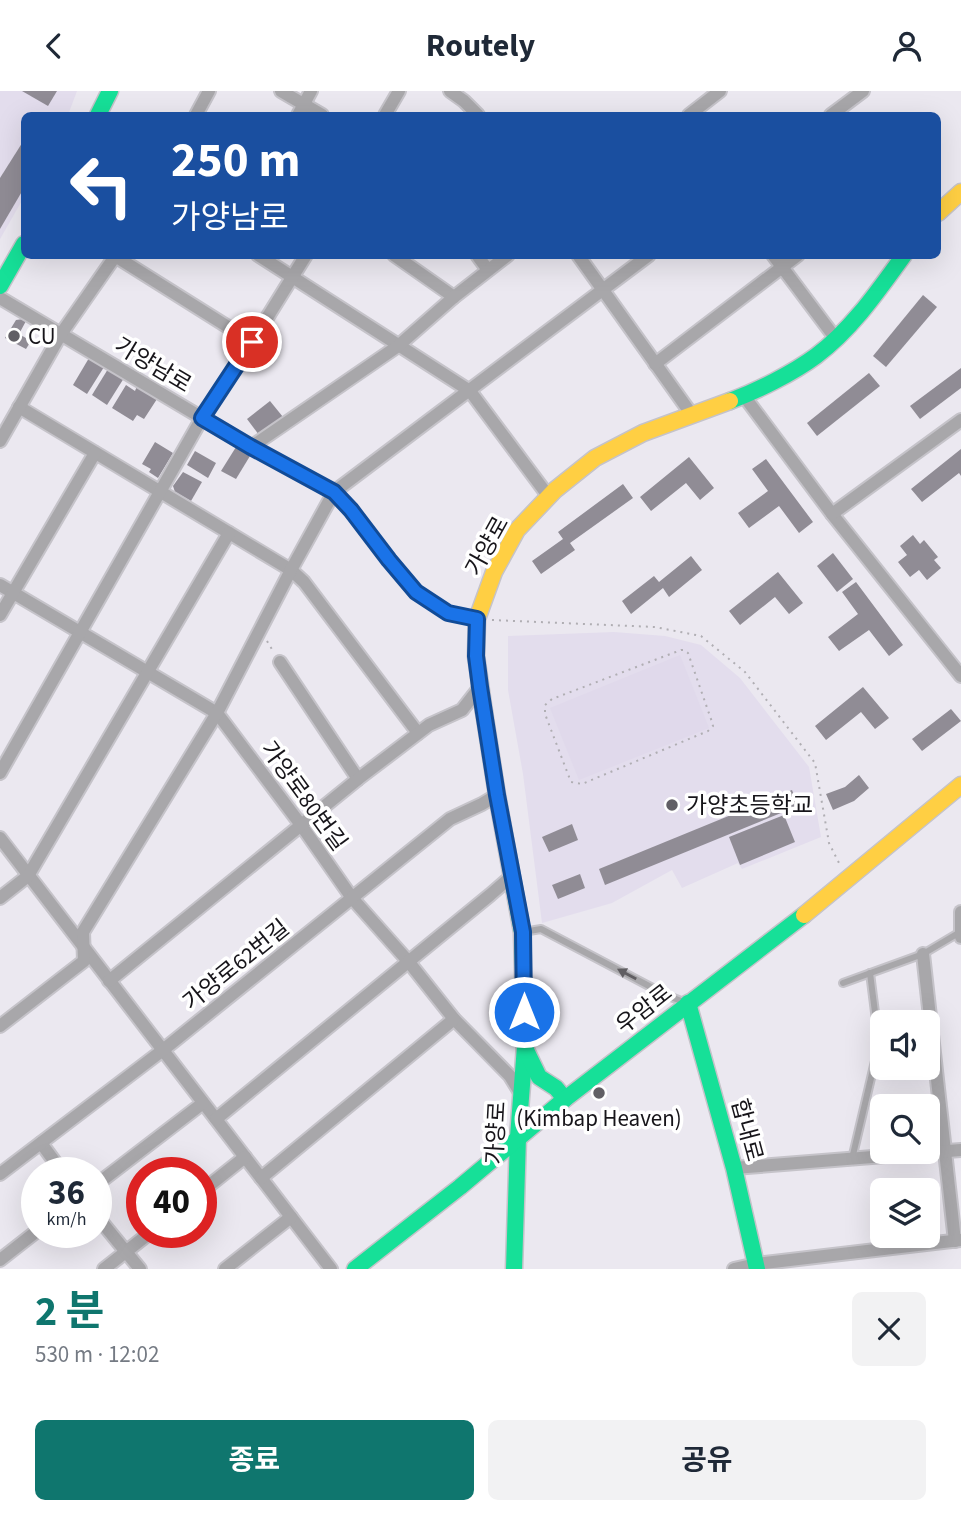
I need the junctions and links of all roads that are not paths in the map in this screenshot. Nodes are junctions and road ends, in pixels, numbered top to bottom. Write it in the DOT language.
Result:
graph roads {
  1 [pos="110,91"];
  2 [pos="209,91"];
  3 [pos="281,91"];
  4 [pos="311,91"];
  5 [pos="399,91"];
  6 [pos="450,91"];
  7 [pos="720,91"];
  8 [pos="863,91"];
  9 [pos="301,110"];
  10 [pos="100,112"];
  11 [pos="198,112"];
  12 [pos="387,112"];
  13 [pos="475,112"];
  14 [pos="694,112"];
  15 [pos="836,112"];
  16 [pos="961,192"];
  17 [pos="941,210"];
  18 [pos="21,249"];
  19 [pos="114,259"];
  20 [pos="121,259"];
  21 [pos="264,259"];
  22 [pos="304,259"];
  23 [pos="400,259"];
  24 [pos="480,259"];
  25 [pos="503,259"];
  26 [pos="581,259"];
  27 [pos="644,259"];
  28 [pos="776,259"];
  29 [pos="793,259"];
  30 [pos="901,259"];
  31 [pos="782,268"];
  32 [pos="488,270"];
  33 [pos="292,278"];
  34 [pos="0,286"];
  35 [pos="602,291"];
  36 [pos="454,296"];
  37 [pos="0,298"];
  38 [pos="61,334"];
  39 [pos="836,339"];
  40 [pos="252,342"];
  41 [pos="398,346"];
  42 [pos="655,364"];
  43 [pos="470,391"];
  44 [pos="744,396"];
  45 [pos="19,407"];
  46 [pos="692,415"];
  47 [pos="202,418"];
  48 [pos="961,420"];
  49 [pos="0,441"];
  50 [pos="251,447"];
  51 [pos="95,453"];
  52 [pos="161,491"];
  53 [pos="334,492"];
  54 [pos="549,497"];
  55 [pos="832,514"];
  56 [pos="229,533"];
  57 [pos="291,570"];
  58 [pos="0,585"];
  59 [pos="13,593"];
  60 [pos="0,615"];
  61 [pos="477,619"];
  62 [pos="81,632"];
  63 [pos="280,662"];
  64 [pos="148,672"];
  65 [pos="961,676"];
  66 [pos="480,687"];
  67 [pos="217,713"];
  68 [pos="418,733"];
  69 [pos="0,773"];
  70 [pos="358,779"];
  71 [pos="961,785"];
  72 [pos="497,795"];
  73 [pos="301,825"];
  74 [pos="0,838"];
  75 [pos="513,875"];
  76 [pos="28,876"];
  77 [pos="0,898"];
  78 [pos="352,898"];
  79 [pos="961,912"];
  80 [pos="523,932"];
  81 [pos="961,934"];
  82 [pos="85,949"];
  83 [pos="923,954"];
  84 [pos="408,961"];
  85 [pos="870,973"];
  86 [pos="110,981"];
  87 [pos="843,983"];
  88 [pos="688,1003"];
  89 [pos="454,1019"];
  90 [pos="0,1026"];
  91 [pos="525,1046"];
  92 [pos="163,1050"];
  93 [pos="521,1094"];
  94 [pos="565,1099"];
  95 [pos="203,1103"];
  96 [pos="216,1119"];
  97 [pos="518,1137"];
  98 [pos="41,1143"];
  99 [pos="961,1150"];
  100 [pos="944,1152"];
  101 [pos="51,1157"];
  102 [pos="245,1157"];
  103 [pos="852,1159"];
  104 [pos="734,1168"];
  105 [pos="1,1173"];
  106 [pos="112,1173"];
  107 [pos="261,1178"];
  108 [pos="217,1179"];
  109 [pos="291,1217"];
  110 [pos="112,1234"];
  111 [pos="958,1241"];
  112 [pos="21,1244"];
  113 [pos="130,1248"];
  114 [pos="126,1251"];
  115 [pos="0,1260"];
  116 [pos="756,1266"];
  117 [pos="104,1269"];
  118 [pos="140,1269"];
  119 [pos="225,1269"];
  120 [pos="331,1269"];
  121 [pos="355,1269"];
  122 [pos="514,1269"];
  123 [pos="734,1269"];
  1 -- 10 [label="street"];
  2 -- 11 [label="street"];
  3 -- 9 [label="street"];
  4 -- 9 [label="street"];
  5 -- 12 [label="street"];
  6 -- 13 [label="street"];
  7 -- 14 [label="street"];
  8 -- 15 [label="street"];
  16 -- 17 [label="street"];
  18 -- 34 [label="street"];
  19 -- 38 [label="street"];
  20 -- 40 [label="street"];
  21 -- 33 [label="street"];
  22 -- 33 [label="street"];
  23 -- 36 [label="street"];
  24 -- 32 [label="street"];
  25 -- 32 [label="street"];
  26 -- 35 [label="street"];
  27 -- 35 [label="street"];
  28 -- 31 [label="street"];
  29 -- 31 [label="street"];
  30 -- 39 [label="street, 가양로"];
  31 -- 39 [label="street"];
  31 -- 42 [label="street"];
  32 -- 36 [label="street"];
  33 -- 40 [label="street"];
  33 -- 41 [label="street"];
  35 -- 42 [label="street"];
  35 -- 43 [label="street"];
  36 -- 41 [label="street"];
  37 -- 38 [label="street, 가양남로"];
  38 -- 45 [label="street"];
  38 -- 47 [label="street, 가양남로"];
  39 -- 44 [label="street, 가양로"];
  40 -- 47 [label="street"];
  41 -- 43 [label="street"];
  41 -- 50 [label="street"];
  42 -- 46 [label="street"];
  43 -- 53 [label="street"];
  43 -- 54 [label="street"];
  44 -- 46 [label="street, 가양로"];
  44 -- 55 [label="street"];
  45 -- 49 [label="street"];
  45 -- 51 [label="street"];
  46 -- 54 [label="street, 가양로"];
  47 -- 50 [label="street, 가양남로"];
  47 -- 52 [label="street"];
  48 -- 55 [label="street"];
  50 -- 53 [label="street, 가양남로"];
  51 -- 52 [label="street"];
  51 -- 59 [label="street"];
  52 -- 56 [label="street"];
  52 -- 62 [label="street"];
  53 -- 57 [label="street"];
  53 -- 61 [label="street, 가양남로"];
  54 -- 61 [label="street, 가양로"];
  55 -- 65 [label="street"];
  56 -- 57 [label="street"];
  56 -- 64 [label="street"];
  57 -- 67 [label="street"];
  57 -- 68 [label="street"];
  58 -- 59 [label="street, 가양로80번길"];
  59 -- 60 [label="street"];
  59 -- 62 [label="street, 가양로80번길"];
  61 -- 66 [label="street, 가양로"];
  62 -- 64 [label="street, 가양로80번길"];
  62 -- 69 [label="street"];
  63 -- 70 [label="street"];
  64 -- 67 [label="street, 가양로80번길"];
  64 -- 76 [label="street"];
  66 -- 68 [label="street"];
  66 -- 72 [label="street, 가양로"];
  67 -- 73 [label="street, 가양로80번길"];
  67 -- 82 [label="street"];
  68 -- 70 [label="street"];
  70 -- 73 [label="street"];
  71 -- 88 [label="street, 우암로"];
  72 -- 75 [label="street, 가양로"];
  72 -- 78 [label="street, 가양로62번길"];
  73 -- 78 [label="street, 가양로80번길"];
  73 -- 86 [label="street"];
  74 -- 76 [label="street"];
  75 -- 80 [label="street, 가양로"];
  75 -- 84 [label="street"];
  76 -- 77 [label="street"];
  76 -- 82 [label="street"];
  78 -- 84 [label="street, 가양로80번길"];
  78 -- 92 [label="street, 가양로62번길"];
  79 -- 81 [label="street"];
  88 -- 80 [label="lane, one-way"];
  80 -- 91 [label="street, 가양로"];
  81 -- 83 [label="lane"];
  82 -- 86 [label="street"];
  82 -- 90 [label="street"];
  83 -- 85 [label="lane"];
  83 -- 100 [label="street"];
  84 -- 89 [label="street, 가양로80번길"];
  84 -- 96 [label="street"];
  85 -- 87 [label="lane"];
  85 -- 103 [label="lane"];
  86 -- 92 [label="street"];
  88 -- 94 [label="street, 우암로"];
  88 -- 104 [label="street, 합내로"];
  89 -- 93 [label="street, 가양로80번길"];
  89 -- 107 [label="street"];
  91 -- 93 [label="street, 가양로"];
  91 -- 94 [label="street"];
  92 -- 95 [label="street"];
  92 -- 98 [label="street, 가양로62번길"];
  93 -- 97 [label="street, 가양로"];
  94 -- 97 [label="street, 우암로"];
  95 -- 96 [label="street"];
  95 -- 106 [label="street"];
  96 -- 102 [label="street"];
  97 -- 121 [label="street, 우암로"];
  97 -- 122 [label="street, 가양로"];
  98 -- 101 [label="street"];
  98 -- 105 [label="street, 가양로62번길"];
  99 -- 100 [label="street"];
  100 -- 103 [label="street"];
  100 -- 111 [label="street"];
  102 -- 107 [label="street"];
  102 -- 108 [label="street"];
  103 -- 104 [label="street"];
  104 -- 116 [label="street, 합내로"];
  107 -- 109 [label="street"];
  109 -- 119 [label="street"];
  109 -- 120 [label="street"];
  110 -- 114 [label="street"];
  111 -- 116 [label="street"];
  112 -- 115 [label="street"];
  113 -- 114 [label="street"];
  114 -- 117 [label="street"];
  114 -- 118 [label="street"];
  116 -- 123 [label="street"];
}
